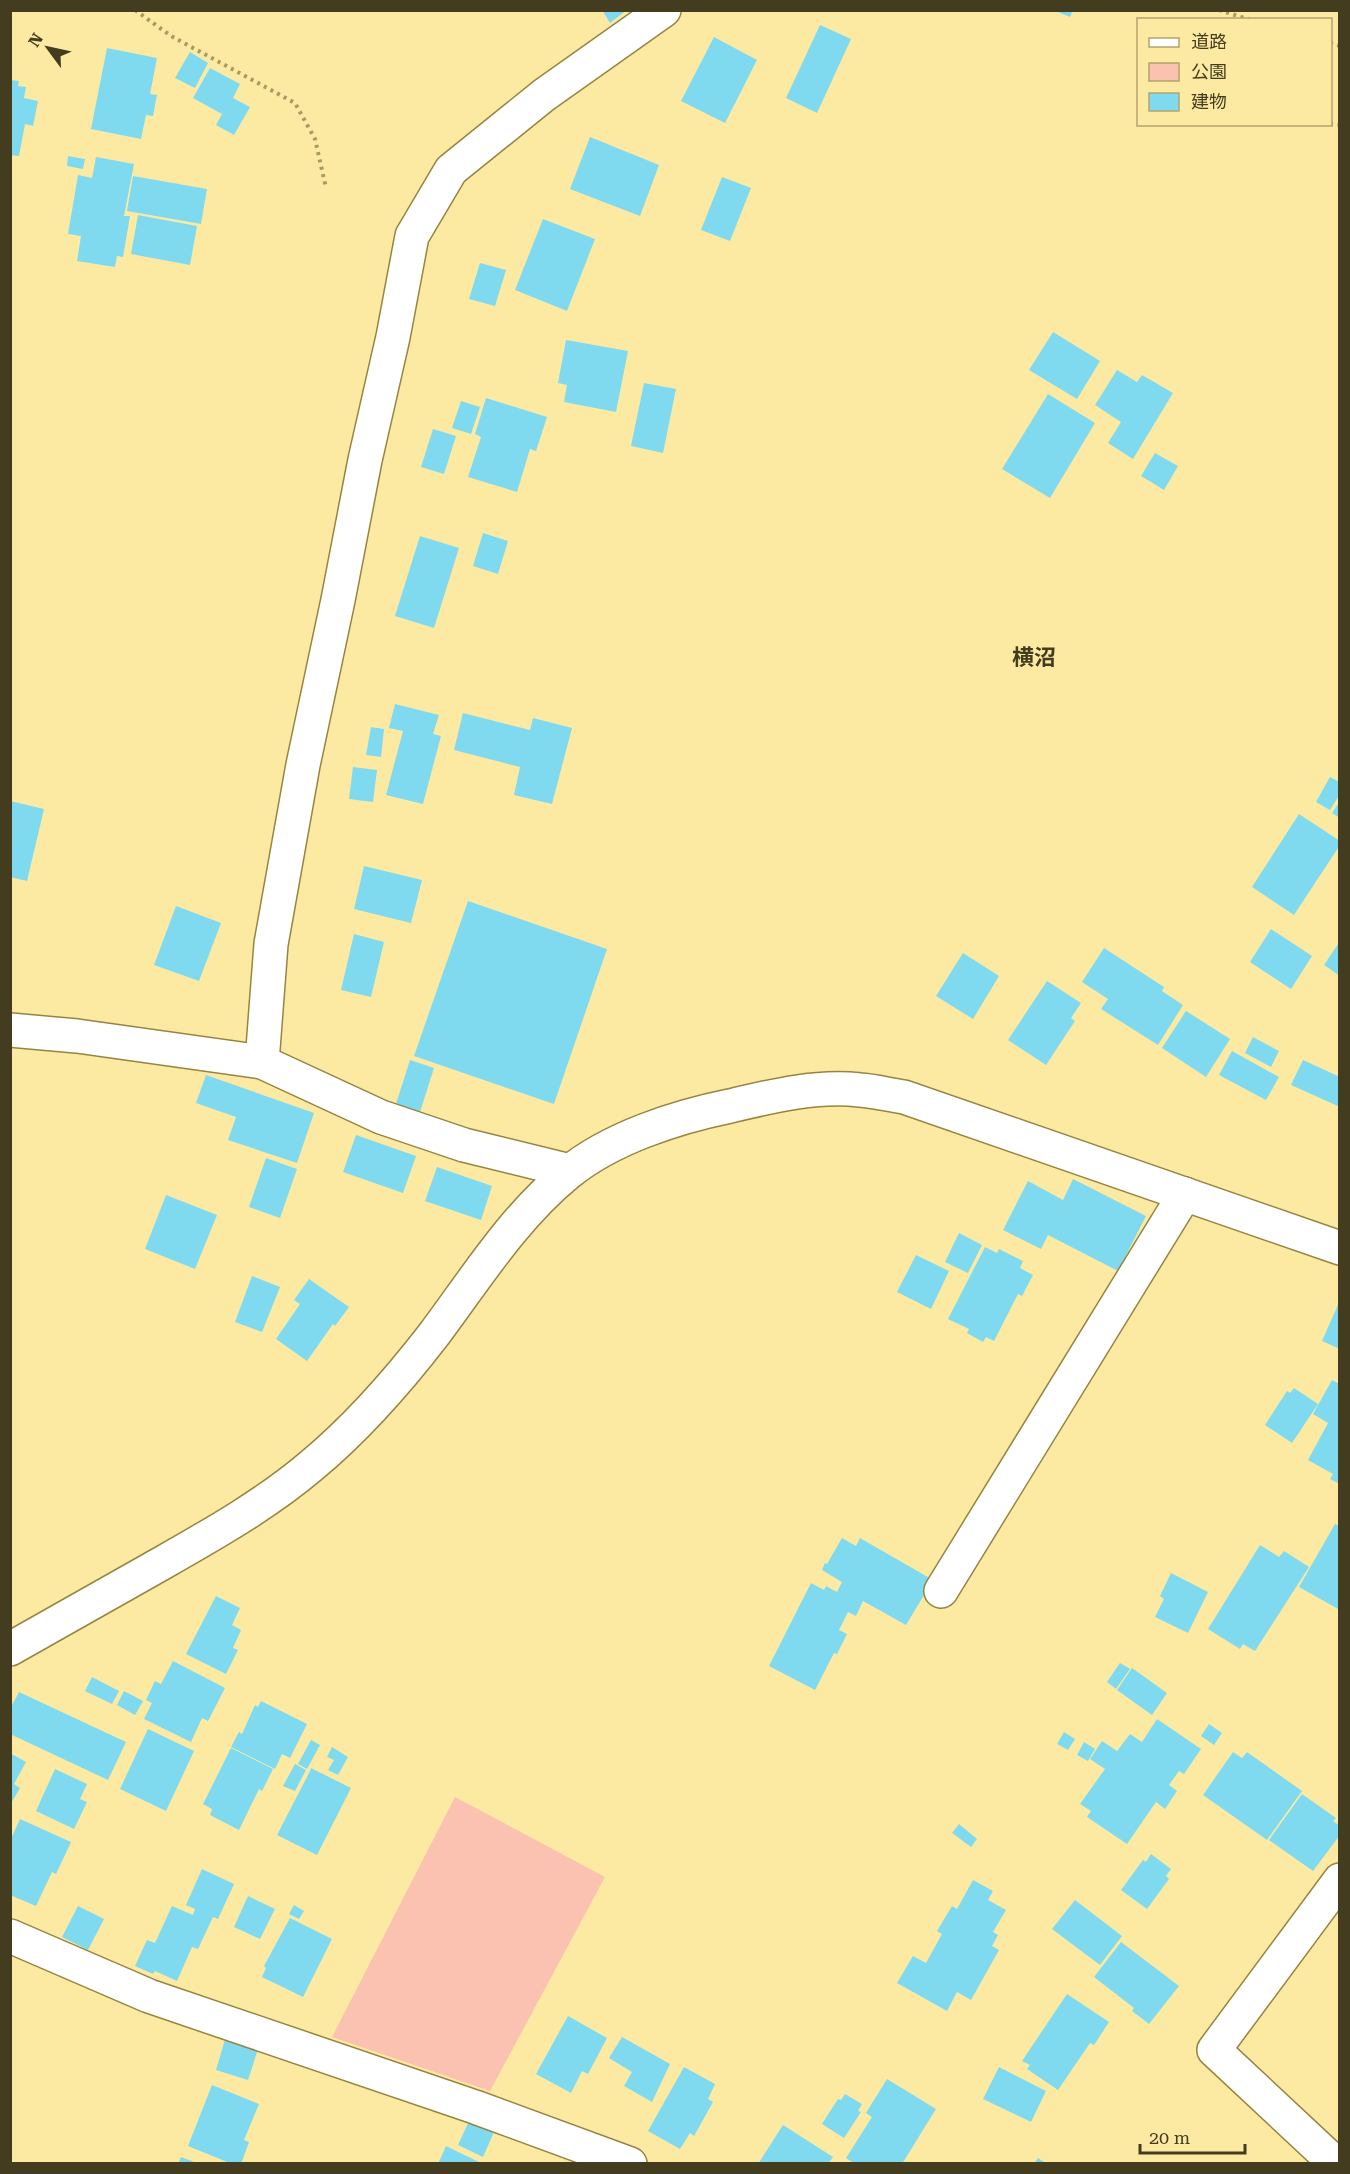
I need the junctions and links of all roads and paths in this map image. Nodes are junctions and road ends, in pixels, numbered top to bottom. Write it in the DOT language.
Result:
graph roads {
  1 [pos="135,10"];
  2 [pos="664,10"];
  3 [pos="1220,10"];
  4 [pos="1245,18"];
  5 [pos="326,188"];
  6 [pos="10,1030"];
  7 [pos="262,1062"];
  8 [pos="570,1171"];
  9 [pos="1185,1194"];
  10 [pos="1340,1248"];
  11 [pos="941,1591"];
  12 [pos="10,1648"];
  13 [pos="1340,1880"];
  14 [pos="10,1936"];
  15 [pos="630,2163"];
  16 [pos="1336,2163"];
  1 -- 5 [label="path"];
  2 -- 7 [label="street"];
  3 -- 4 [label="path"];
  6 -- 7 [label="street"];
  7 -- 8 [label="street"];
  8 -- 9 [label="street"];
  8 -- 12 [label="street"];
  9 -- 10 [label="street"];
  9 -- 11 [label="street"];
  13 -- 16 [label="street"];
  14 -- 15 [label="street"];
}
